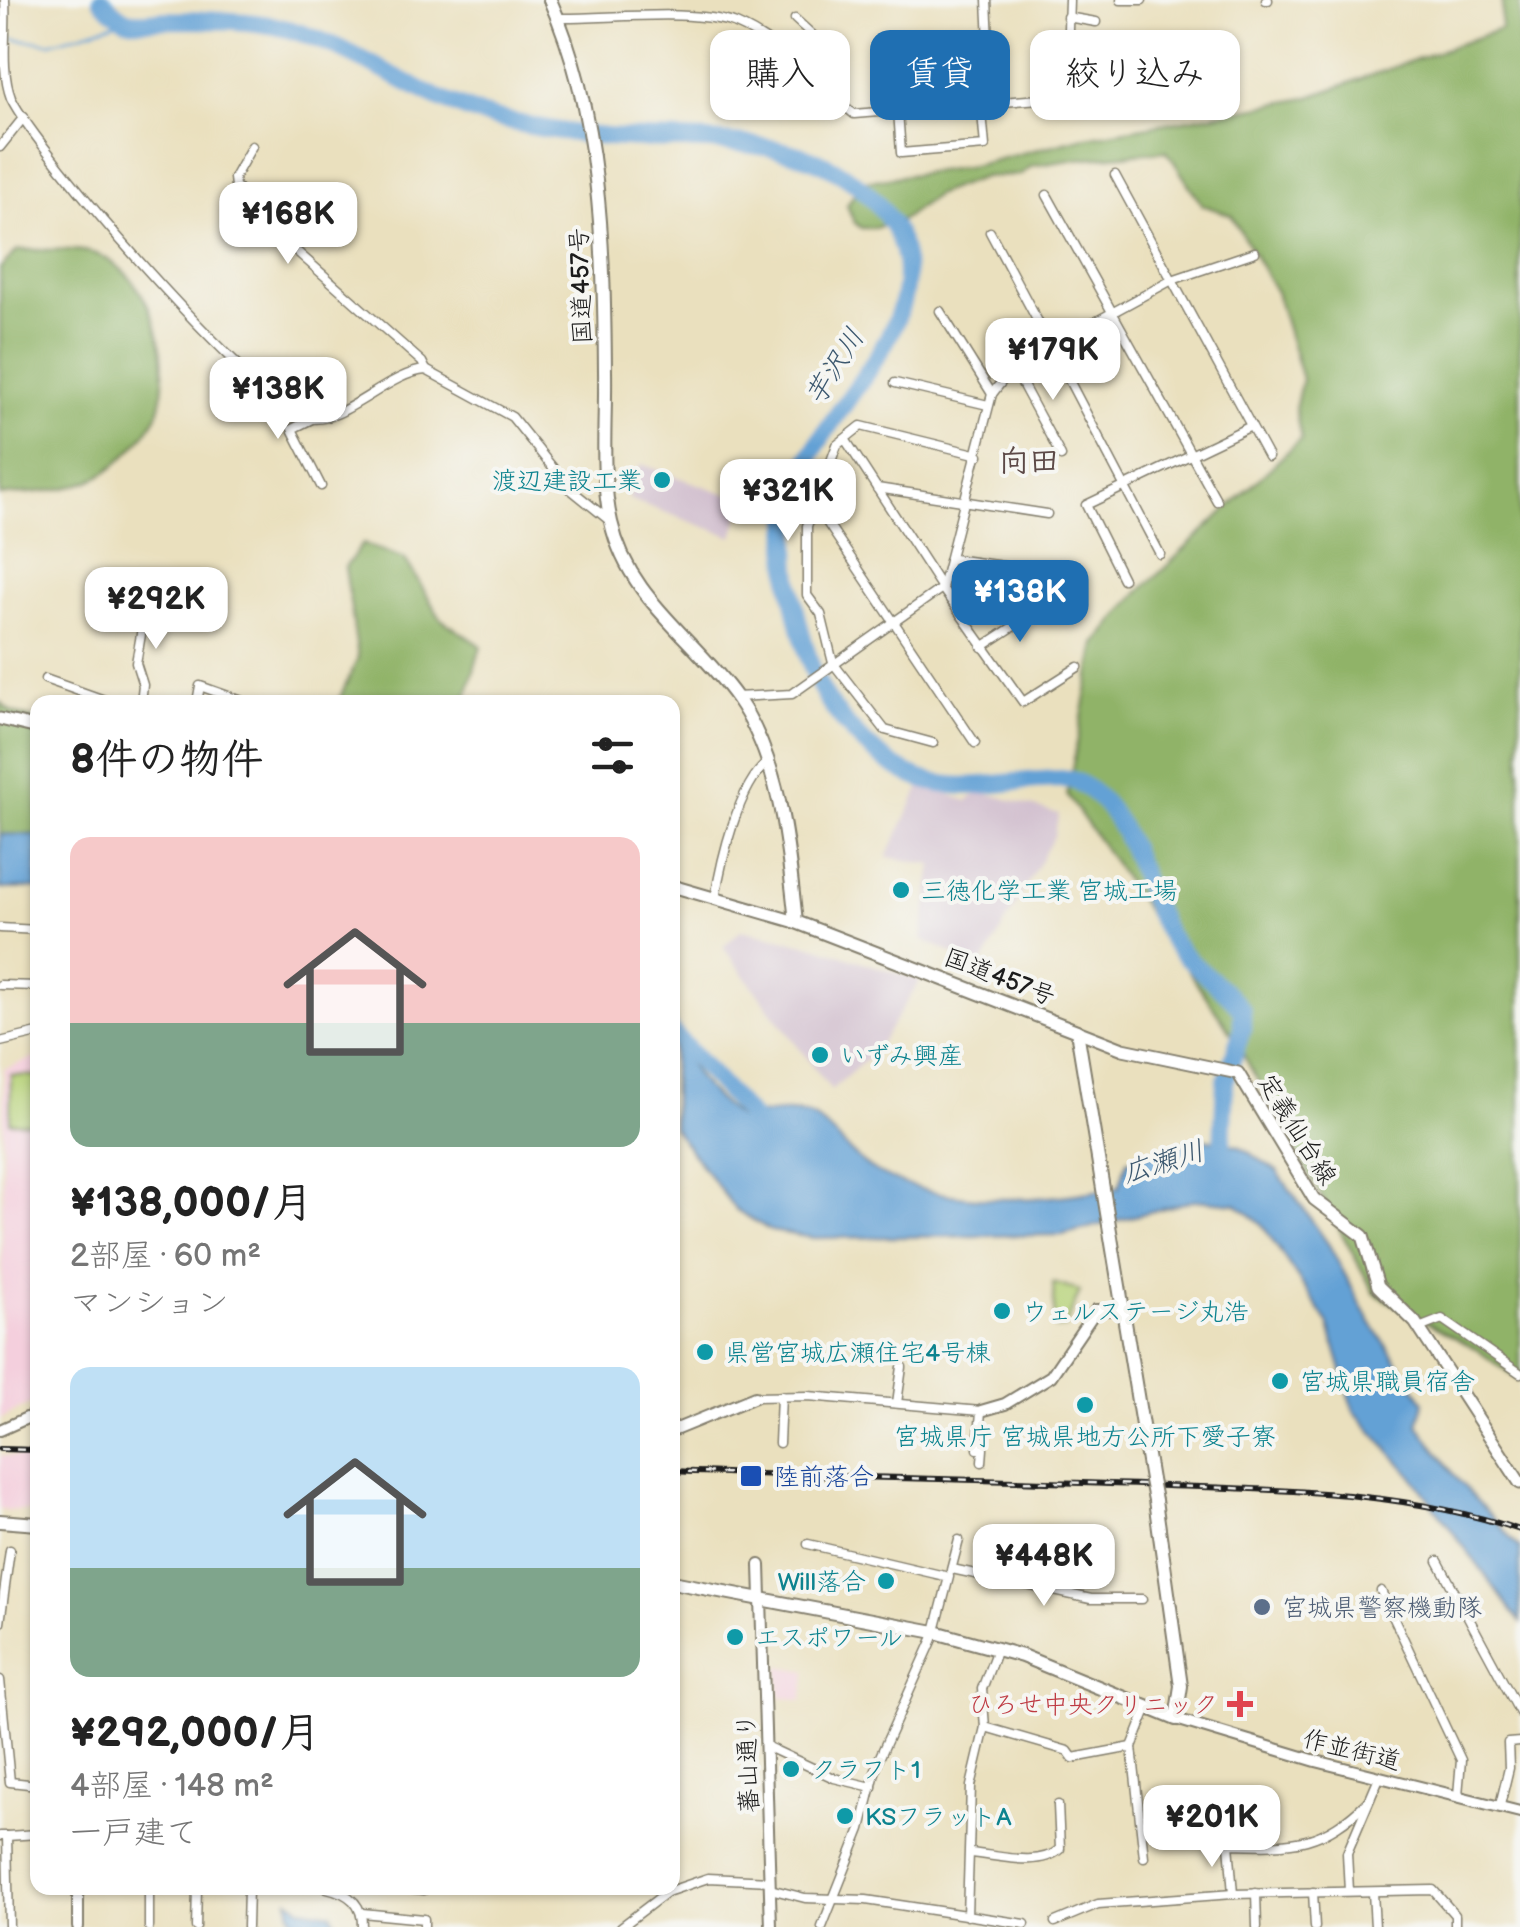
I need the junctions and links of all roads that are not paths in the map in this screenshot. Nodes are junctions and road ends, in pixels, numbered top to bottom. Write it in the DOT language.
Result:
graph roads {
  1 [pos="5,0"];
  2 [pos="550,0"];
  3 [pos="987,0"];
  4 [pos="1069,0"];
  5 [pos="1122,0"];
  6 [pos="1142,0"];
  7 [pos="1067,17"];
  8 [pos="558,18"];
  9 [pos="795,19"];
  10 [pos="1096,22"];
  11 [pos="746,30"];
  12 [pos="807,30"];
  13 [pos="988,30"];
  14 [pos="1067,30"];
  15 [pos="24,117"];
  16 [pos="898,120"];
  17 [pos="983,120"];
  18 [pos="252,146"];
  19 [pos="0,147"];
  20 [pos="1115,175"];
  21 [pos="1047,195"];
  22 [pos="990,232"];
  23 [pos="1255,252"];
  24 [pos="1172,280"];
  25 [pos="940,311"];
  26 [pos="1111,311"];
  27 [pos="1050,346"];
  28 [pos="1012,367"];
  29 [pos="426,370"];
  30 [pos="895,383"];
  31 [pos="992,394"];
  32 [pos="988,405"];
  33 [pos="312,419"];
  34 [pos="1251,426"];
  35 [pos="846,439"];
  36 [pos="978,455"];
  37 [pos="1061,456"];
  38 [pos="1192,456"];
  39 [pos="1268,457"];
  40 [pos="321,486"];
  41 [pos="1124,486"];
  42 [pos="877,488"];
  43 [pos="1217,501"];
  44 [pos="814,503"];
  45 [pos="966,505"];
  46 [pos="1047,514"];
  47 [pos="610,521"];
  48 [pos="1160,554"];
  49 [pos="952,559"];
  50 [pos="1040,571"];
  51 [pos="1123,579"];
  52 [pos="942,588"];
  53 [pos="148,594"];
  54 [pos="1037,611"];
  55 [pos="894,620"];
  56 [pos="982,647"];
  57 [pos="832,665"];
  58 [pos="1078,667"];
  59 [pos="45,678"];
  60 [pos="91,695"];
  61 [pos="142,695"];
  62 [pos="199,695"];
  63 [pos="225,695"];
  64 [pos="736,697"];
  65 [pos="0,719"];
  66 [pos="30,726"];
  67 [pos="934,743"];
  68 [pos="975,744"];
  69 [pos="769,761"];
  70 [pos="680,888"];
  71 [pos="715,899"];
  72 [pos="796,922"];
  73 [pos="0,928"];
  74 [pos="30,930"];
  75 [pos="0,985"];
  76 [pos="30,986"];
  77 [pos="1077,1030"];
  78 [pos="30,1035"];
  79 [pos="0,1042"];
  80 [pos="1122,1310"];
  81 [pos="1420,1328"];
  82 [pos="902,1367"];
  83 [pos="1520,1373"];
  84 [pos="781,1396"];
  85 [pos="755,1398"];
  86 [pos="896,1402"];
  87 [pos="981,1411"];
  88 [pos="30,1417"];
  89 [pos="680,1428"];
  90 [pos="0,1430"];
  91 [pos="780,1443"];
  92 [pos="982,1462"];
  93 [pos="1520,1483"];
  94 [pos="0,1521"];
  95 [pos="30,1523"];
  96 [pos="959,1540"];
  97 [pos="808,1544"];
  98 [pos="10,1550"];
  99 [pos="1438,1561"];
  100 [pos="760,1565"];
  101 [pos="950,1573"];
  102 [pos="680,1583"];
  103 [pos="1381,1590"];
  104 [pos="762,1598"];
  105 [pos="1142,1599"];
  106 [pos="0,1623"];
  107 [pos="935,1632"];
  108 [pos="997,1649"];
  109 [pos="0,1683"];
  110 [pos="1148,1707"];
  111 [pos="1520,1712"];
  112 [pos="1176,1718"];
  113 [pos="985,1728"];
  114 [pos="2,1734"];
  115 [pos="1520,1742"];
  116 [pos="768,1746"];
  117 [pos="1132,1747"];
  118 [pos="1379,1778"];
  119 [pos="5,1782"];
  120 [pos="30,1784"];
  121 [pos="872,1787"];
  122 [pos="1458,1795"];
  123 [pos="1370,1799"];
  124 [pos="1058,1805"];
  125 [pos="1500,1805"];
  126 [pos="1520,1812"];
  127 [pos="30,1834"];
  128 [pos="3,1836"];
  129 [pos="970,1852"];
  130 [pos="1144,1857"];
  131 [pos="4,1884"];
  132 [pos="770,1884"];
  133 [pos="680,1886"];
  134 [pos="1348,1891"];
  135 [pos="1314,1892"];
  136 [pos="1374,1892"];
  137 [pos="1256,1893"];
  138 [pos="1233,1894"];
  139 [pos="78,1895"];
  140 [pos="149,1895"];
  141 [pos="197,1895"];
  142 [pos="248,1895"];
  143 [pos="343,1895"];
  144 [pos="356,1895"];
  145 [pos="661,1895"];
  146 [pos="354,1900"];
  147 [pos="833,1900"];
  148 [pos="362,1913"];
  149 [pos="967,1916"];
  150 [pos="1055,1922"];
  151 [pos="1024,1924"];
  152 [pos="8,1927"];
  153 [pos="78,1927"];
  154 [pos="149,1927"];
  155 [pos="196,1927"];
  156 [pos="248,1927"];
  157 [pos="362,1927"];
  158 [pos="424,1927"];
  159 [pos="621,1927"];
  160 [pos="771,1927"];
  161 [pos="822,1927"];
  162 [pos="1257,1927"];
  163 [pos="1314,1927"];
  164 [pos="1375,1927"];
  165 [pos="1456,1927"];
  1 -- 15 [label="street"];
  2 -- 8 [label="highway, 国道457号"];
  3 -- 13 [label="street"];
  4 -- 7 [label="street"];
  5 -- 6 [label="street"];
  7 -- 10 [label="street"];
  7 -- 14 [label="street"];
  8 -- 11 [label="street"];
  8 -- 47 [label="highway, 国道457号"];
  9 -- 12 [label="street"];
  15 -- 19 [label="street"];
  15 -- 33 [label="street"];
  16 -- 17 [label="street"];
  18 -- 29 [label="street"];
  20 -- 24 [label="street"];
  21 -- 26 [label="street"];
  22 -- 27 [label="street"];
  23 -- 24 [label="street"];
  24 -- 26 [label="street"];
  24 -- 34 [label="street"];
  25 -- 31 [label="street"];
  26 -- 27 [label="street"];
  26 -- 38 [label="street"];
  27 -- 28 [label="street"];
  27 -- 41 [label="street"];
  28 -- 31 [label="street"];
  28 -- 37 [label="street"];
  29 -- 33 [label="street"];
  29 -- 47 [label="street"];
  30 -- 32 [label="street"];
  31 -- 32 [label="street"];
  32 -- 36 [label="street"];
  33 -- 40 [label="street"];
  34 -- 38 [label="street"];
  34 -- 39 [label="street"];
  35 -- 36 [label="street"];
  35 -- 42 [label="street"];
  35 -- 44 [label="street"];
  36 -- 45 [label="street"];
  38 -- 41 [label="street"];
  38 -- 43 [label="street"];
  41 -- 48 [label="street"];
  41 -- 51 [label="street"];
  42 -- 45 [label="street"];
  42 -- 52 [label="street"];
  44 -- 55 [label="street"];
  44 -- 57 [label="street"];
  45 -- 46 [label="street"];
  45 -- 49 [label="street"];
  47 -- 64 [label="highway, 国道457号"];
  49 -- 50 [label="street"];
  49 -- 52 [label="street"];
  52 -- 55 [label="street"];
  52 -- 56 [label="street"];
  53 -- 61 [label="street"];
  54 -- 56 [label="street"];
  55 -- 57 [label="street"];
  55 -- 68 [label="street"];
  56 -- 58 [label="street"];
  57 -- 64 [label="street"];
  57 -- 67 [label="street"];
  59 -- 60 [label="street"];
  62 -- 63 [label="street"];
  64 -- 69 [label="highway, 国道457号"];
  65 -- 66 [label="main road"];
  69 -- 71 [label="street"];
  69 -- 72 [label="highway, 国道457号"];
  70 -- 71 [label="main road"];
  71 -- 72 [label="main road"];
  72 -- 77 [label="highway, 国道457号"];
  73 -- 74 [label="street"];
  75 -- 76 [label="street"];
  77 -- 80 [label="highway, 国道457号"];
  77 -- 81 [label="main road, 定義仙台線"];
  78 -- 79 [label="street"];
  80 -- 87 [label="street"];
  80 -- 112 [label="highway, 国道457号, bridge"];
  81 -- 83 [label="street"];
  81 -- 93 [label="main road, 定義仙台線"];
  82 -- 86 [label="street"];
  84 -- 85 [label="street"];
  84 -- 86 [label="street"];
  84 -- 91 [label="street"];
  85 -- 89 [label="street"];
  86 -- 87 [label="street"];
  87 -- 92 [label="street"];
  88 -- 90 [label="street"];
  94 -- 95 [label="highway"];
  96 -- 101 [label="street"];
  97 -- 101 [label="street"];
  98 -- 106 [label="street"];
  99 -- 111 [label="street"];
  100 -- 104 [label="street, 蕃山通り"];
  101 -- 105 [label="street"];
  101 -- 107 [label="street"];
  102 -- 104 [label="highway"];
  103 -- 122 [label="street"];
  104 -- 107 [label="highway"];
  104 -- 116 [label="street, 蕃山通り"];
  107 -- 108 [label="highway"];
  107 -- 121 [label="street"];
  108 -- 110 [label="highway"];
  108 -- 113 [label="street"];
  109 -- 114 [label="street"];
  110 -- 112 [label="highway"];
  110 -- 117 [label="street"];
  112 -- 118 [label="street, 作並街道"];
  113 -- 117 [label="street"];
  113 -- 129 [label="street"];
  114 -- 119 [label="street"];
  115 -- 125 [label="street"];
  116 -- 121 [label="street"];
  116 -- 132 [label="street, 蕃山通り"];
  117 -- 130 [label="street"];
  118 -- 122 [label="street, 作並街道"];
  118 -- 123 [label="street"];
  119 -- 120 [label="street"];
  121 -- 147 [label="street"];
  122 -- 125 [label="street, 作並街道"];
  123 -- 134 [label="street"];
  123 -- 138 [label="street"];
  124 -- 129 [label="street"];
  125 -- 126 [label="street, 作並街道"];
  127 -- 128 [label="street"];
  128 -- 131 [label="street"];
  129 -- 149 [label="street"];
  131 -- 152 [label="street"];
  132 -- 133 [label="street"];
  132 -- 147 [label="street"];
  132 -- 160 [label="street, 蕃山通り"];
  134 -- 135 [label="street"];
  134 -- 136 [label="street"];
  135 -- 137 [label="street"];
  135 -- 163 [label="street"];
  136 -- 164 [label="street"];
  136 -- 165 [label="street"];
  137 -- 138 [label="street"];
  137 -- 162 [label="street"];
  138 -- 150 [label="street"];
  139 -- 153 [label="street"];
  140 -- 154 [label="street"];
  141 -- 155 [label="street"];
  142 -- 156 [label="street"];
  143 -- 146 [label="street"];
  144 -- 146 [label="street"];
  145 -- 159 [label="street"];
  146 -- 148 [label="street"];
  147 -- 149 [label="street"];
  147 -- 161 [label="street"];
  148 -- 157 [label="street"];
  148 -- 158 [label="street"];
  149 -- 151 [label="street"];
}
